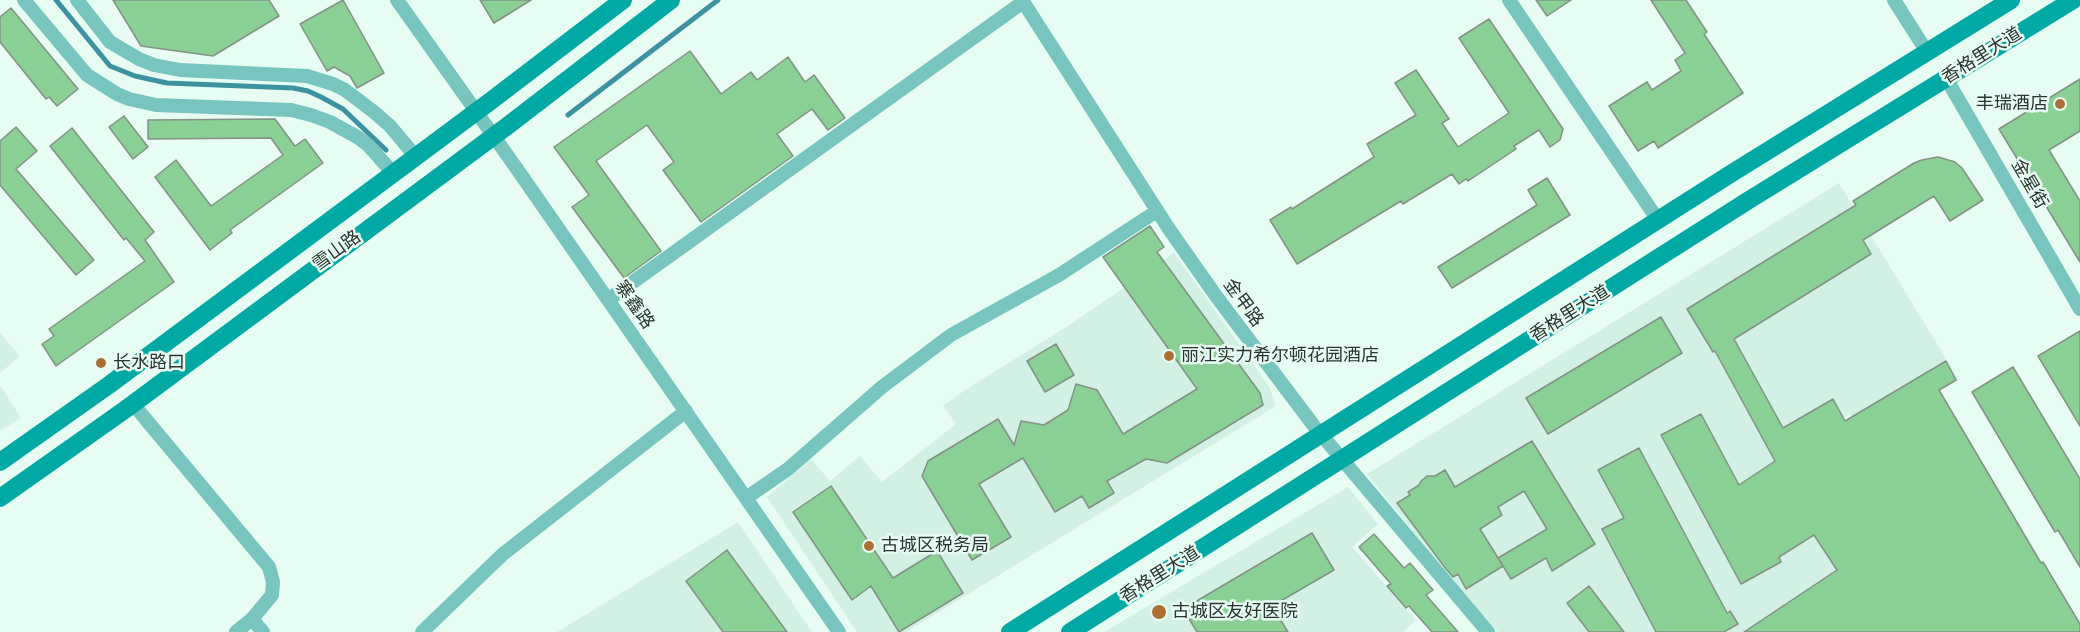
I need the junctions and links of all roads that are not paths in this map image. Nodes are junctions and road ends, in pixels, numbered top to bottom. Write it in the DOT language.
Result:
graph roads {
  1 [pos="24,0"];
  2 [pos="77,0"];
  3 [pos="397,0"];
  4 [pos="623,0"];
  5 [pos="671,0"];
  6 [pos="1509,0"];
  7 [pos="1894,0"];
  8 [pos="2012,0"];
  9 [pos="2073,0"];
  10 [pos="1023,1"];
  11 [pos="1927,52"];
  12 [pos="1946,78"];
  13 [pos="476,112"];
  14 [pos="494,136"];
  15 [pos="416,157"];
  16 [pos="393,173"];
  17 [pos="1157,211"];
  18 [pos="1658,220"];
  19 [pos="608,300"];
  20 [pos="2080,309"];
  21 [pos="133,404"];
  22 [pos="686,411"];
  23 [pos="1321,434"];
  24 [pos="1342,459"];
  25 [pos="0,462"];
  26 [pos="0,498"];
  27 [pos="746,498"];
  28 [pos="252,619"];
  29 [pos="236,632"];
  30 [pos="263,632"];
  31 [pos="422,632"];
  32 [pos="839,632"];
  33 [pos="1010,632"];
  34 [pos="1070,632"];
  35 [pos="1488,632"];
  1 -- 16 [label="street"];
  2 -- 15 [label="street"];
  3 -- 13 [label="street, 寨鑫路"];
  4 -- 13 [label="main road, 雪山路"];
  5 -- 14 [label="main road, 雪山路"];
  6 -- 18 [label="street"];
  7 -- 11 [label="street"];
  8 -- 11 [label="main road, 香格里大道"];
  9 -- 12 [label="main road, 香格里大道"];
  10 -- 17 [label="street, 金甲路"];
  10 -- 19 [label="street"];
  11 -- 18 [label="main road, 香格里大道"];
  12 -- 20 [label="street, 金星街"];
  12 -- 24 [label="main road, 香格里大道"];
  13 -- 14 [label="street, 寨鑫路"];
  13 -- 15 [label="main road, 雪山路"];
  14 -- 19 [label="street, 寨鑫路"];
  14 -- 21 [label="main road, 雪山路"];
  15 -- 16 [label="main road, 雪山路"];
  16 -- 25 [label="main road, 雪山路"];
  17 -- 23 [label="street, 金甲路"];
  17 -- 27 [label="street"];
  18 -- 23 [label="main road, 香格里大道"];
  19 -- 22 [label="street, 寨鑫路"];
  21 -- 26 [label="main road, 雪山路"];
  21 -- 28 [label="street"];
  22 -- 27 [label="street, 寨鑫路"];
  22 -- 31 [label="street"];
  23 -- 24 [label="street, 金甲路"];
  23 -- 33 [label="main road, 香格里大道"];
  24 -- 34 [label="main road, 香格里大道"];
  24 -- 35 [label="street, 金甲路"];
  27 -- 32 [label="street, 寨鑫路"];
  28 -- 29 [label="street"];
  28 -- 30 [label="street"];
}
